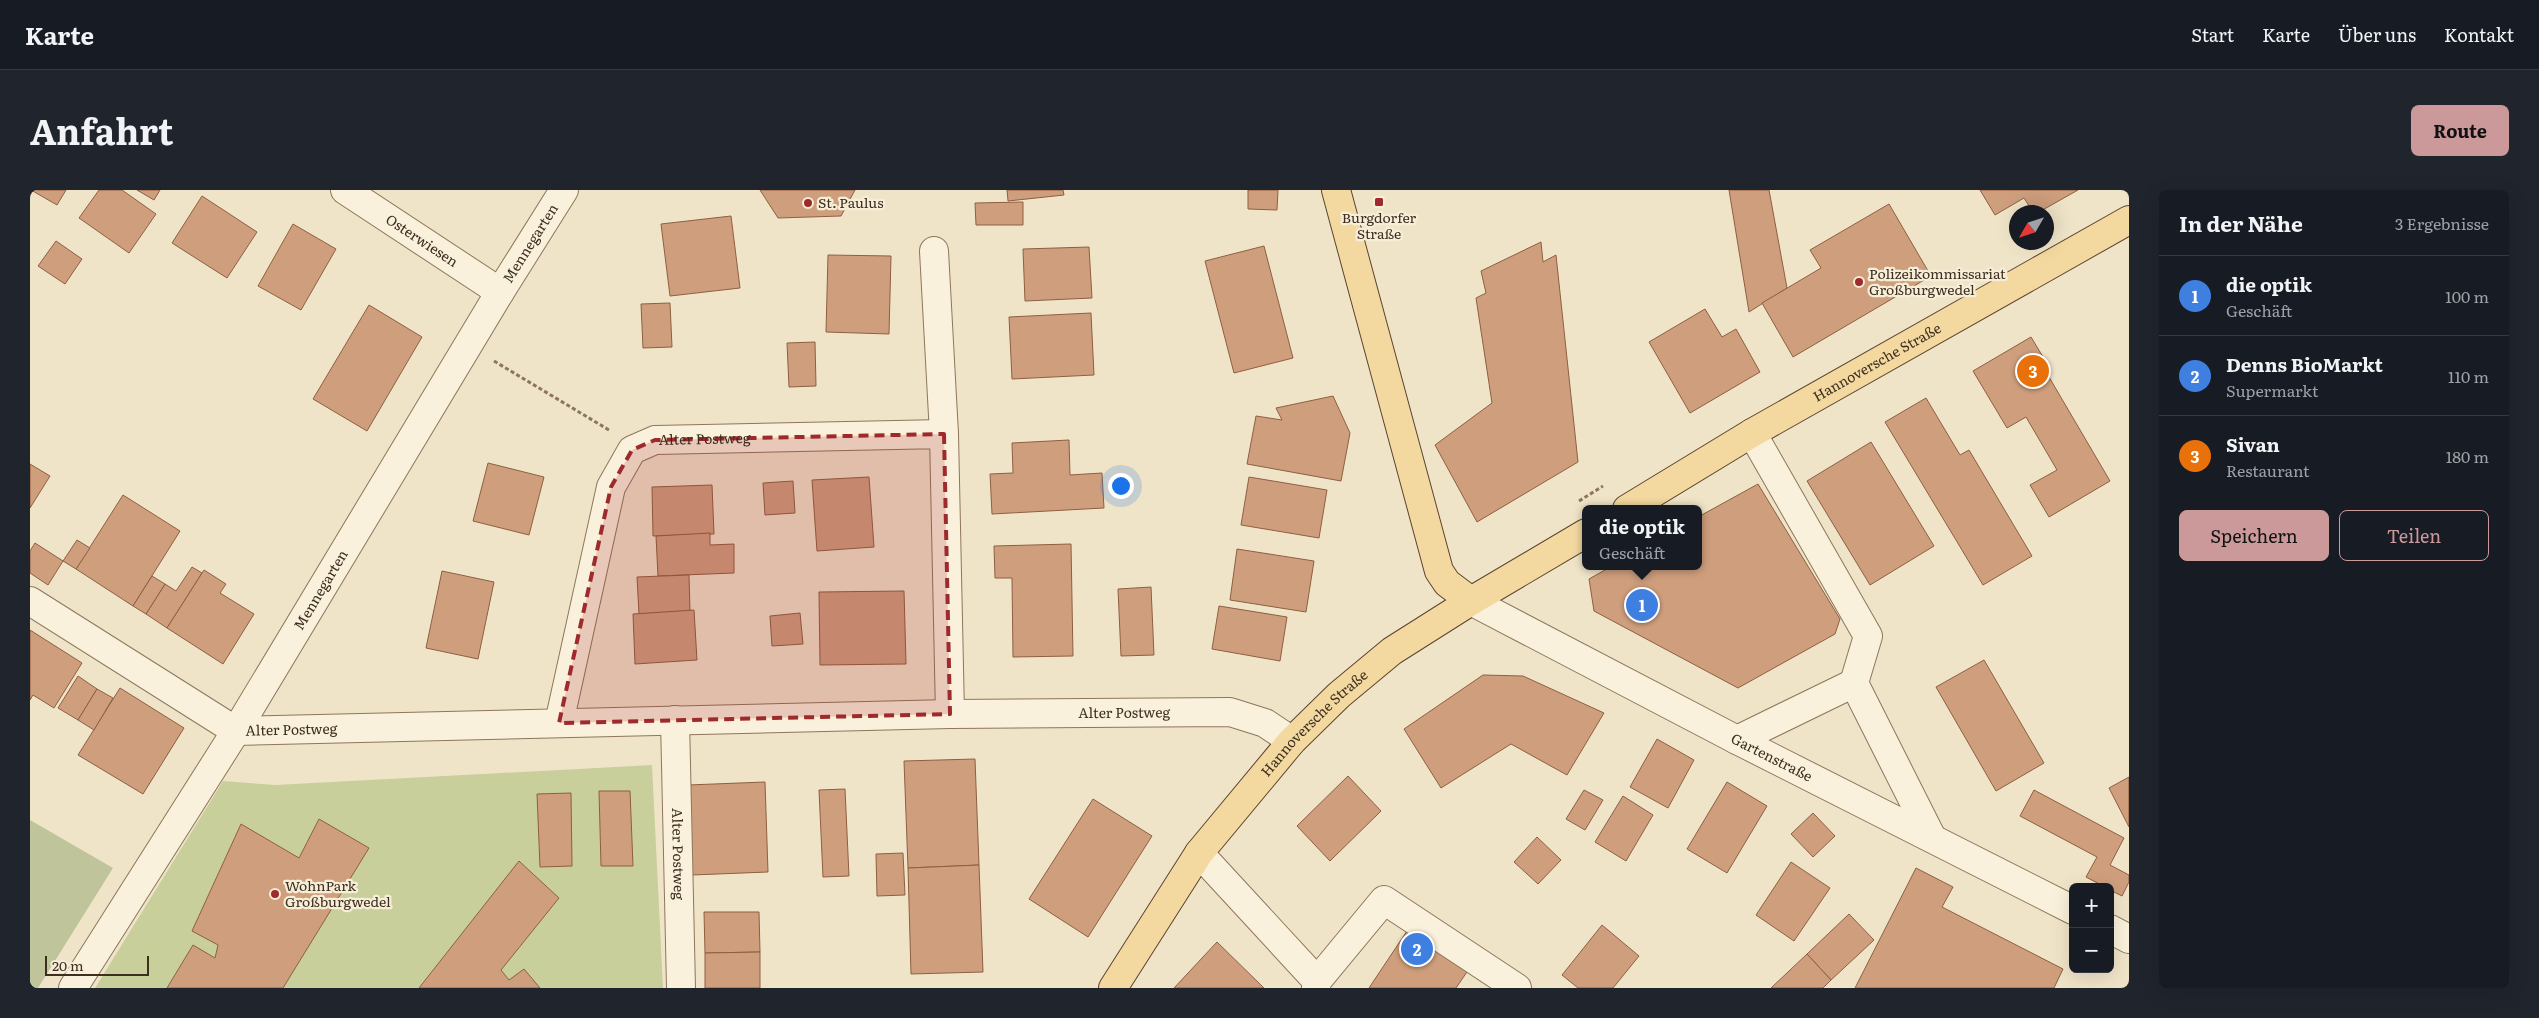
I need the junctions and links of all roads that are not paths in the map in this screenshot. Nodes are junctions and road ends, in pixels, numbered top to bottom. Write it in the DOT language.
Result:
graph roads {
  1 [pos="345,190"];
  2 [pos="564,190"];
  3 [pos="1336,190"];
  4 [pos="2129,220"];
  5 [pos="934,251"];
  6 [pos="500,292"];
  7 [pos="944,434"];
  8 [pos="1752,434"];
  9 [pos="1634,505"];
  10 [pos="1582,535"];
  11 [pos="1471,600"];
  12 [pos="30,601"];
  13 [pos="1854,683"];
  14 [pos="950,714"];
  15 [pos="674,720"];
  16 [pos="559,722"];
  17 [pos="236,731"];
  18 [pos="1737,740"];
  19 [pos="1292,741"];
  20 [pos="1932,836"];
  21 [pos="1198,853"];
  22 [pos="2069,908"];
  23 [pos="2114,931"];
  24 [pos="2129,939"];
  25 [pos="1316,984"];
  26 [pos="73,988"];
  27 [pos="681,988"];
  28 [pos="1113,988"];
  29 [pos="1517,988"];
  1 -- 6 [label="street, Osterwiesen"];
  2 -- 6 [label="street, Mennegarten"];
  3 -- 11 [label="main road"];
  4 -- 8 [label="main road, Hannoversche Straße"];
  5 -- 7 [label="street"];
  6 -- 17 [label="street, Mennegarten"];
  7 -- 14 [label="street"];
  7 -- 16 [label="street, Alter Postweg"];
  8 -- 9 [label="main road, Hannoversche Straße"];
  8 -- 13 [label="street"];
  10 -- 11 [label="main road, Hannoversche Straße"];
  11 -- 18 [label="street, Gartenstraße"];
  11 -- 19 [label="main road, Hannoversche Straße"];
  12 -- 17 [label="street, Alter Postweg"];
  13 -- 18 [label="street"];
  13 -- 20 [label="street"];
  14 -- 15 [label="street, Alter Postweg"];
  14 -- 19 [label="street, Alter Postweg"];
  15 -- 16 [label="street, Alter Postweg"];
  15 -- 27 [label="street, Alter Postweg"];
  16 -- 17 [label="street, Alter Postweg"];
  17 -- 26 [label="street, Mennegarten"];
  18 -- 20 [label="street, Gartenstraße"];
  19 -- 21 [label="main road, Hannoversche Straße"];
  20 -- 22 [label="street, Gartenstraße"];
  21 -- 25 [label="street"];
  21 -- 28 [label="main road, Hannoversche Straße"];
  23 -- 24 [label="street"];
  25 -- 29 [label="street"];
}
